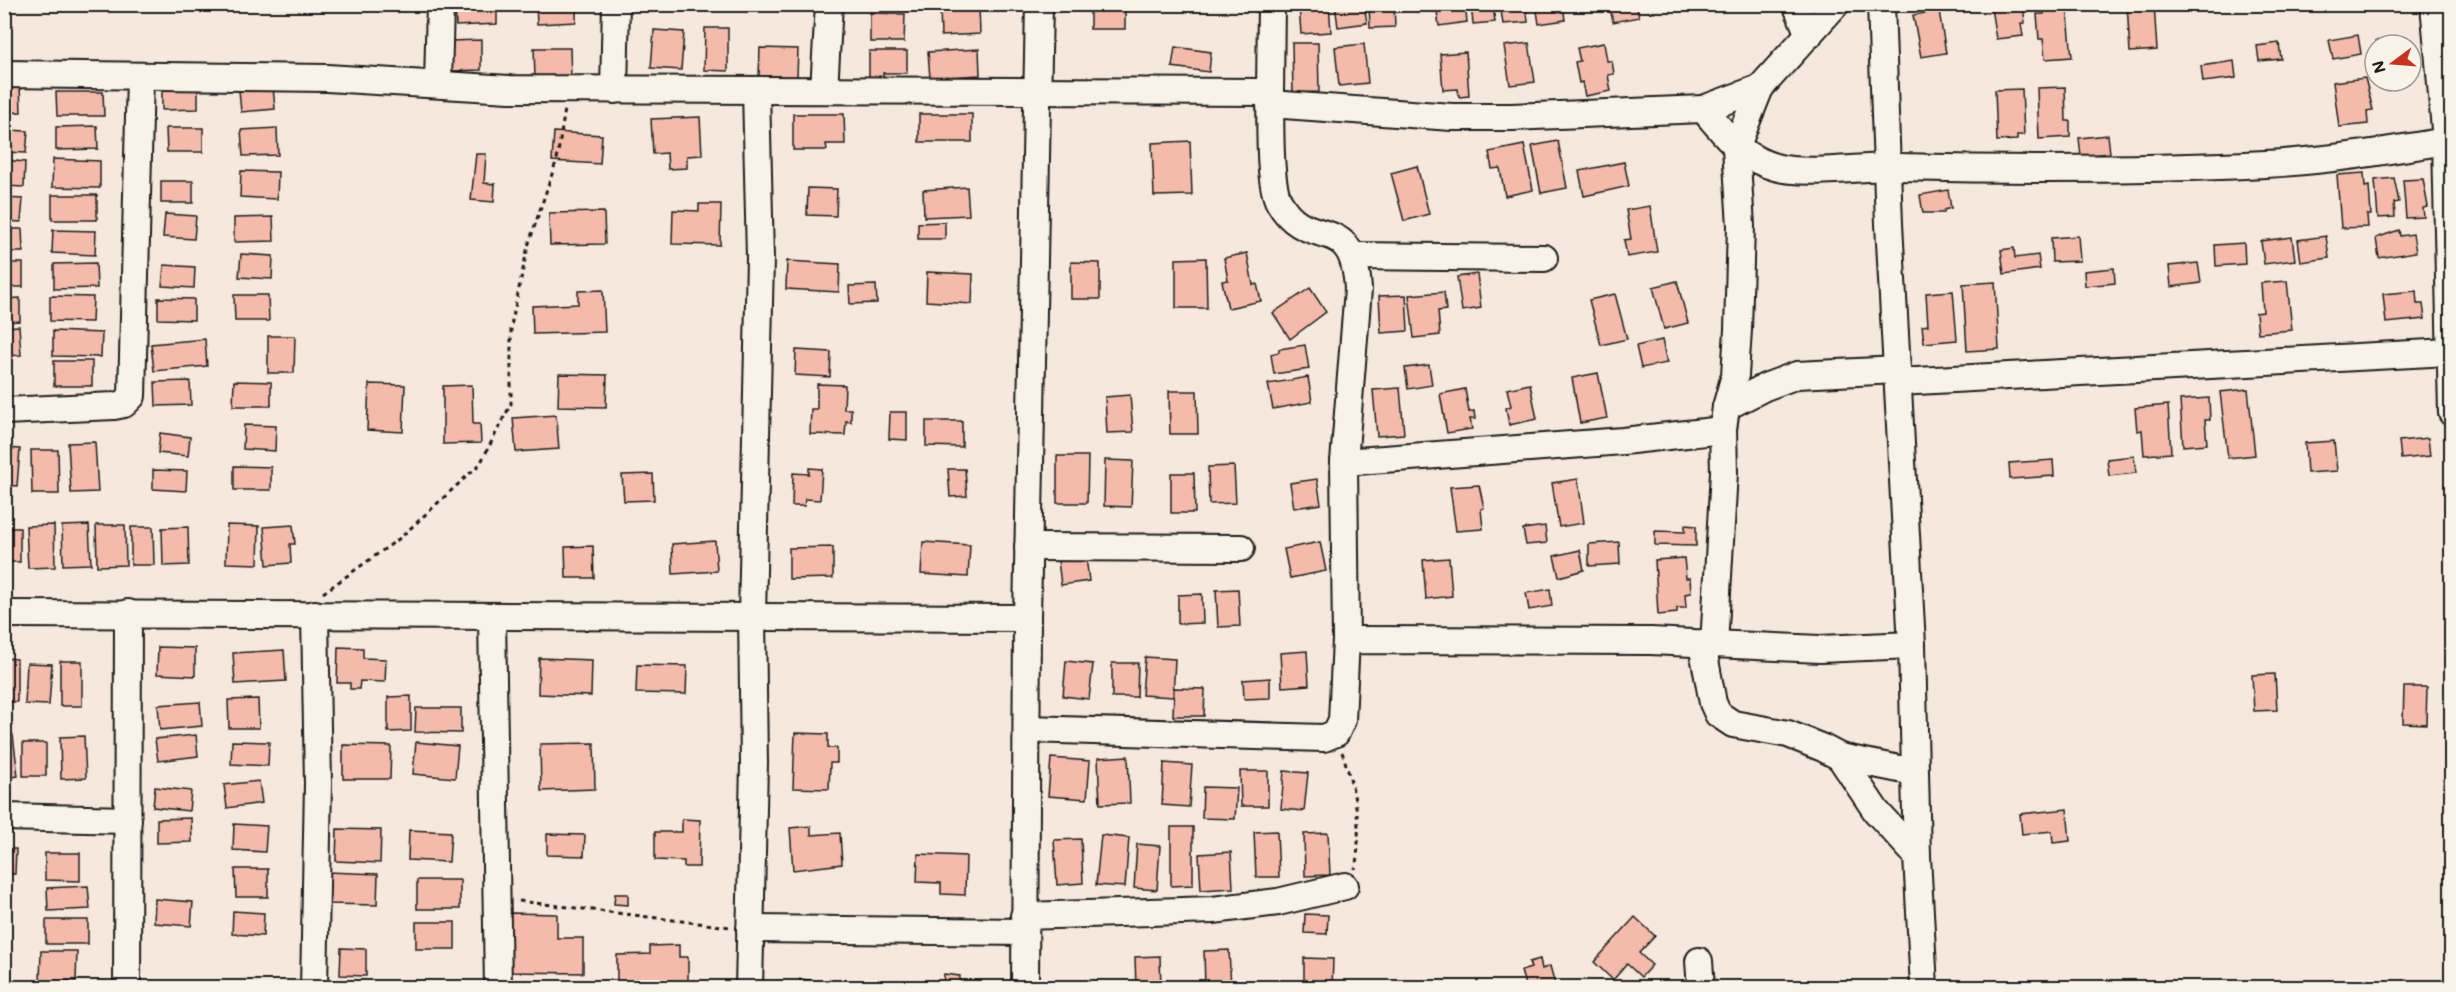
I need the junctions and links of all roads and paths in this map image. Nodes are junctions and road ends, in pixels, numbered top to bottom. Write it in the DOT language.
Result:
graph roads {
  1 [pos="440,4"];
  2 [pos="616,4"];
  3 [pos="829,4"];
  4 [pos="1039,4"];
  5 [pos="1271,4"];
  6 [pos="1796,4"];
  7 [pos="1836,4"];
  8 [pos="1881,4"];
  9 [pos="2440,8"];
  10 [pos="1809,35"];
  11 [pos="4,74"];
  12 [pos="140,76"];
  13 [pos="438,83"];
  14 [pos="1760,88"];
  15 [pos="568,90"];
  16 [pos="614,90"];
  17 [pos="756,90"];
  18 [pos="824,90"];
  19 [pos="1036,92"];
  20 [pos="1270,98"];
  21 [pos="1703,109"];
  22 [pos="2446,141"];
  23 [pos="1736,148"];
  24 [pos="1887,166"];
  25 [pos="2449,210"];
  26 [pos="1353,256"];
  27 [pos="1544,258"];
  28 [pos="2449,352"];
  29 [pos="1897,376"];
  30 [pos="4,411"];
  31 [pos="2451,413"];
  32 [pos="1725,418"];
  33 [pos="1344,462"];
  34 [pos="1028,548"];
  35 [pos="1241,548"];
  36 [pos="128,613"];
  37 [pos="4,614"];
  38 [pos="315,614"];
  39 [pos="752,616"];
  40 [pos="492,617"];
  41 [pos="1027,618"];
  42 [pos="1347,640"];
  43 [pos="1708,645"];
  44 [pos="1912,645"];
  45 [pos="1028,729"];
  46 [pos="1336,733"];
  47 [pos="1840,758"];
  48 [pos="1914,772"];
  49 [pos="4,817"];
  50 [pos="128,820"];
  51 [pos="1917,856"];
  52 [pos="1345,886"];
  53 [pos="496,898"];
  54 [pos="1024,924"];
  55 [pos="750,929"];
  56 [pos="1699,961"];
  57 [pos="127,987"];
  58 [pos="314,987"];
  59 [pos="498,987"];
  60 [pos="749,987"];
  61 [pos="1024,987"];
  62 [pos="1701,987"];
  63 [pos="1924,987"];
  1 -- 13 [label="street"];
  2 -- 16 [label="street"];
  3 -- 18 [label="street"];
  4 -- 19 [label="street"];
  5 -- 20 [label="street"];
  6 -- 10 [label="street"];
  7 -- 10 [label="street"];
  8 -- 24 [label="street"];
  9 -- 22 [label="street"];
  10 -- 14 [label="street"];
  11 -- 12 [label="street"];
  12 -- 13 [label="street"];
  12 -- 30 [label="street"];
  13 -- 15 [label="street"];
  14 -- 21 [label="street"];
  14 -- 23 [label="street"];
  15 -- 16 [label="street"];
  15 -- 38 [label="path"];
  16 -- 17 [label="street"];
  17 -- 18 [label="street"];
  17 -- 39 [label="street"];
  18 -- 19 [label="street"];
  19 -- 20 [label="street"];
  19 -- 34 [label="street"];
  20 -- 21 [label="street"];
  20 -- 26 [label="street"];
  21 -- 23 [label="street"];
  22 -- 24 [label="street"];
  22 -- 25 [label="street"];
  23 -- 24 [label="street"];
  23 -- 32 [label="street"];
  24 -- 29 [label="street"];
  25 -- 28 [label="street"];
  26 -- 27 [label="street"];
  26 -- 33 [label="street"];
  28 -- 29 [label="street"];
  28 -- 31 [label="street"];
  29 -- 32 [label="street"];
  29 -- 44 [label="street"];
  32 -- 33 [label="street"];
  32 -- 43 [label="street"];
  33 -- 42 [label="street"];
  34 -- 35 [label="street"];
  34 -- 41 [label="street"];
  36 -- 37 [label="street"];
  36 -- 38 [label="street"];
  36 -- 50 [label="street"];
  38 -- 40 [label="street"];
  38 -- 58 [label="street"];
  39 -- 40 [label="street"];
  39 -- 41 [label="street"];
  39 -- 55 [label="street"];
  40 -- 53 [label="street"];
  41 -- 45 [label="street"];
  42 -- 43 [label="street"];
  42 -- 46 [label="street"];
  43 -- 44 [label="street"];
  43 -- 47 [label="street"];
  44 -- 48 [label="street"];
  45 -- 46 [label="street"];
  45 -- 54 [label="street"];
  46 -- 52 [label="path"];
  47 -- 48 [label="street"];
  47 -- 51 [label="street"];
  48 -- 51 [label="street"];
  49 -- 50 [label="street"];
  50 -- 57 [label="street"];
  51 -- 63 [label="street"];
  52 -- 54 [label="street"];
  53 -- 55 [label="path"];
  53 -- 59 [label="street"];
  54 -- 55 [label="street"];
  54 -- 61 [label="street"];
  55 -- 60 [label="street"];
  56 -- 62 [label="street"];
}
